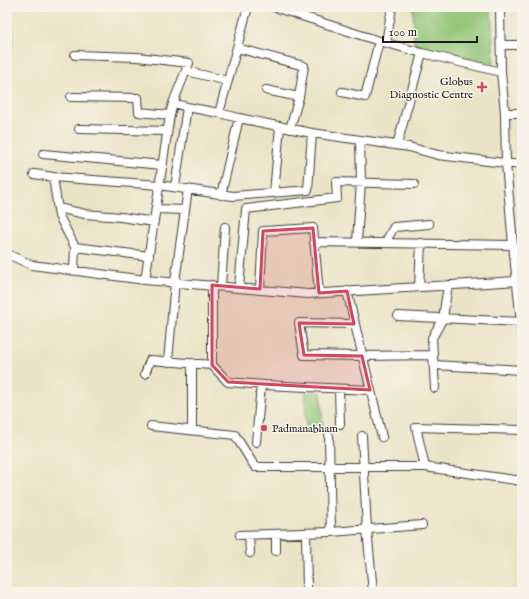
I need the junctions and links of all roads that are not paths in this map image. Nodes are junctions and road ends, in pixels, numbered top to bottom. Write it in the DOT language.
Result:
graph roads {
  1 [pos="248,7"];
  2 [pos="274,7"];
  3 [pos="392,7"];
  4 [pos="500,7"];
  5 [pos="287,9"];
  6 [pos="383,42"];
  7 [pos="501,45"];
  8 [pos="522,45"];
  9 [pos="237,48"];
  10 [pos="422,53"];
  11 [pos="75,56"];
  12 [pos="186,71"];
  13 [pos="501,72"];
  14 [pos="228,81"];
  15 [pos="266,90"];
  16 [pos="342,92"];
  17 [pos="71,97"];
  18 [pos="299,97"];
  19 [pos="173,103"];
  20 [pos="187,107"];
  21 [pos="219,113"];
  22 [pos="505,113"];
  23 [pos="522,113"];
  24 [pos="170,115"];
  25 [pos="239,118"];
  26 [pos="280,126"];
  27 [pos="79,129"];
  28 [pos="290,129"];
  29 [pos="167,131"];
  30 [pos="312,133"];
  31 [pos="360,140"];
  32 [pos="397,145"];
  33 [pos="43,154"];
  34 [pos="506,163"];
  35 [pos="162,165"];
  36 [pos="522,165"];
  37 [pos="34,174"];
  38 [pos="53,177"];
  39 [pos="361,182"];
  40 [pos="414,184"];
  41 [pos="159,185"];
  42 [pos="175,187"];
  43 [pos="188,189"];
  44 [pos="274,193"];
  45 [pos="221,194"];
  46 [pos="58,208"];
  47 [pos="156,209"];
  48 [pos="185,210"];
  49 [pos="154,222"];
  50 [pos="429,224"];
  51 [pos="225,227"];
  52 [pos="314,242"];
  53 [pos="357,242"];
  54 [pos="385,243"];
  55 [pos="421,243"];
  56 [pos="513,245"];
  57 [pos="75,247"];
  58 [pos="7,254"];
  59 [pos="149,256"];
  60 [pos="74,270"];
  61 [pos="145,280"];
  62 [pos="517,281"];
  63 [pos="175,282"];
  64 [pos="212,285"];
  65 [pos="448,285"];
  66 [pos="221,286"];
  67 [pos="239,287"];
  68 [pos="419,287"];
  69 [pos="260,289"];
  70 [pos="347,291"];
  71 [pos="319,293"];
  72 [pos="398,316"];
  73 [pos="443,318"];
  74 [pos="521,322"];
  75 [pos="354,324"];
  76 [pos="522,332"];
  77 [pos="433,355"];
  78 [pos="362,356"];
  79 [pos="168,362"];
  80 [pos="192,364"];
  81 [pos="212,365"];
  82 [pos="434,365"];
  83 [pos="522,370"];
  84 [pos="145,374"];
  85 [pos="261,385"];
  86 [pos="435,388"];
  87 [pos="339,389"];
  88 [pos="370,390"];
  89 [pos="340,424"];
  90 [pos="151,426"];
  91 [pos="192,430"];
  92 [pos="522,430"];
  93 [pos="328,436"];
  94 [pos="362,436"];
  95 [pos="382,437"];
  96 [pos="256,442"];
  97 [pos="329,467"];
  98 [pos="363,467"];
  99 [pos="425,467"];
  100 [pos="522,481"];
  101 [pos="422,525"];
  102 [pos="367,529"];
  103 [pos="330,532"];
  104 [pos="306,533"];
  105 [pos="276,534"];
  106 [pos="240,535"];
  107 [pos="249,535"];
  108 [pos="276,551"];
  109 [pos="250,553"];
  110 [pos="307,592"];
  111 [pos="373,592"];
  1 -- 9 [label="street"];
  2 -- 5 [label="street"];
  3 -- 6 [label="street"];
  4 -- 7 [label="street"];
  5 -- 6 [label="street"];
  6 -- 10 [label="street"];
  6 -- 16 [label="street"];
  7 -- 8 [label="street"];
  7 -- 13 [label="street"];
  9 -- 14 [label="street"];
  9 -- 18 [label="street"];
  10 -- 13 [label="street"];
  10 -- 32 [label="street"];
  11 -- 12 [label="street"];
  12 -- 14 [label="street"];
  12 -- 19 [label="street"];
  13 -- 22 [label="street"];
  14 -- 21 [label="street"];
  15 -- 18 [label="street"];
  17 -- 24 [label="street"];
  18 -- 28 [label="street"];
  19 -- 20 [label="street"];
  19 -- 24 [label="street"];
  20 -- 21 [label="street"];
  20 -- 42 [label="street"];
  21 -- 25 [label="street"];
  22 -- 23 [label="street"];
  22 -- 34 [label="street"];
  24 -- 29 [label="street"];
  25 -- 26 [label="street"];
  25 -- 45 [label="street"];
  26 -- 28 [label="street"];
  26 -- 44 [label="street"];
  27 -- 29 [label="street"];
  28 -- 30 [label="street"];
  29 -- 35 [label="street"];
  30 -- 31 [label="street"];
  30 -- 44 [label="street"];
  31 -- 32 [label="street"];
  31 -- 39 [label="street"];
  32 -- 34 [label="street"];
  33 -- 35 [label="street"];
  34 -- 36 [label="street"];
  34 -- 56 [label="street"];
  35 -- 41 [label="street"];
  37 -- 38 [label="street"];
  38 -- 41 [label="street"];
  38 -- 46 [label="street"];
  39 -- 40 [label="street"];
  39 -- 53 [label="street"];
  39 -- 67 [label="street"];
  41 -- 42 [label="street"];
  41 -- 47 [label="street"];
  42 -- 43 [label="street"];
  43 -- 45 [label="street"];
  43 -- 48 [label="street"];
  44 -- 45 [label="street"];
  46 -- 49 [label="street"];
  46 -- 57 [label="street"];
  47 -- 48 [label="street"];
  47 -- 49 [label="street"];
  48 -- 63 [label="street"];
  49 -- 59 [label="street"];
  50 -- 54 [label="street"];
  51 -- 66 [label="street"];
  52 -- 53 [label="street"];
  52 -- 69 [label="street"];
  52 -- 71 [label="street"];
  53 -- 54 [label="street"];
  54 -- 55 [label="street"];
  55 -- 56 [label="street"];
  55 -- 68 [label="street"];
  56 -- 62 [label="street"];
  57 -- 59 [label="street"];
  57 -- 60 [label="street"];
  58 -- 60 [label="street"];
  59 -- 61 [label="street"];
  60 -- 61 [label="street"];
  61 -- 63 [label="street"];
  62 -- 65 [label="street"];
  62 -- 74 [label="street"];
  63 -- 64 [label="street"];
  63 -- 79 [label="street"];
  64 -- 66 [label="street"];
  64 -- 81 [label="street"];
  65 -- 68 [label="street"];
  65 -- 73 [label="street"];
  66 -- 67 [label="street"];
  67 -- 69 [label="street"];
  68 -- 70 [label="street"];
  69 -- 71 [label="street"];
  70 -- 71 [label="street"];
  70 -- 75 [label="street"];
  72 -- 73 [label="street"];
  73 -- 74 [label="street"];
  73 -- 77 [label="street"];
  74 -- 76 [label="street"];
  75 -- 78 [label="street"];
  75 -- 78 [label="street"];
  77 -- 78 [label="street"];
  77 -- 82 [label="street"];
  78 -- 88 [label="street"];
  79 -- 80 [label="street"];
  79 -- 84 [label="street"];
  80 -- 81 [label="street"];
  80 -- 91 [label="street"];
  81 -- 85 [label="street"];
  82 -- 83 [label="street"];
  82 -- 86 [label="street"];
  85 -- 87 [label="street"];
  85 -- 96 [label="street"];
  87 -- 88 [label="street"];
  87 -- 89 [label="street"];
  88 -- 95 [label="street"];
  90 -- 91 [label="street"];
  91 -- 97 [label="street"];
  92 -- 99 [label="street"];
  93 -- 97 [label="street"];
  94 -- 98 [label="street"];
  97 -- 98 [label="street"];
  97 -- 103 [label="street"];
  98 -- 99 [label="street"];
  98 -- 102 [label="street"];
  99 -- 100 [label="street"];
  101 -- 102 [label="street"];
  102 -- 103 [label="street"];
  102 -- 111 [label="street"];
  103 -- 104 [label="street"];
  104 -- 105 [label="street"];
  104 -- 110 [label="street"];
  105 -- 107 [label="street"];
  105 -- 108 [label="street"];
  106 -- 107 [label="street"];
  107 -- 109 [label="street"];
}
